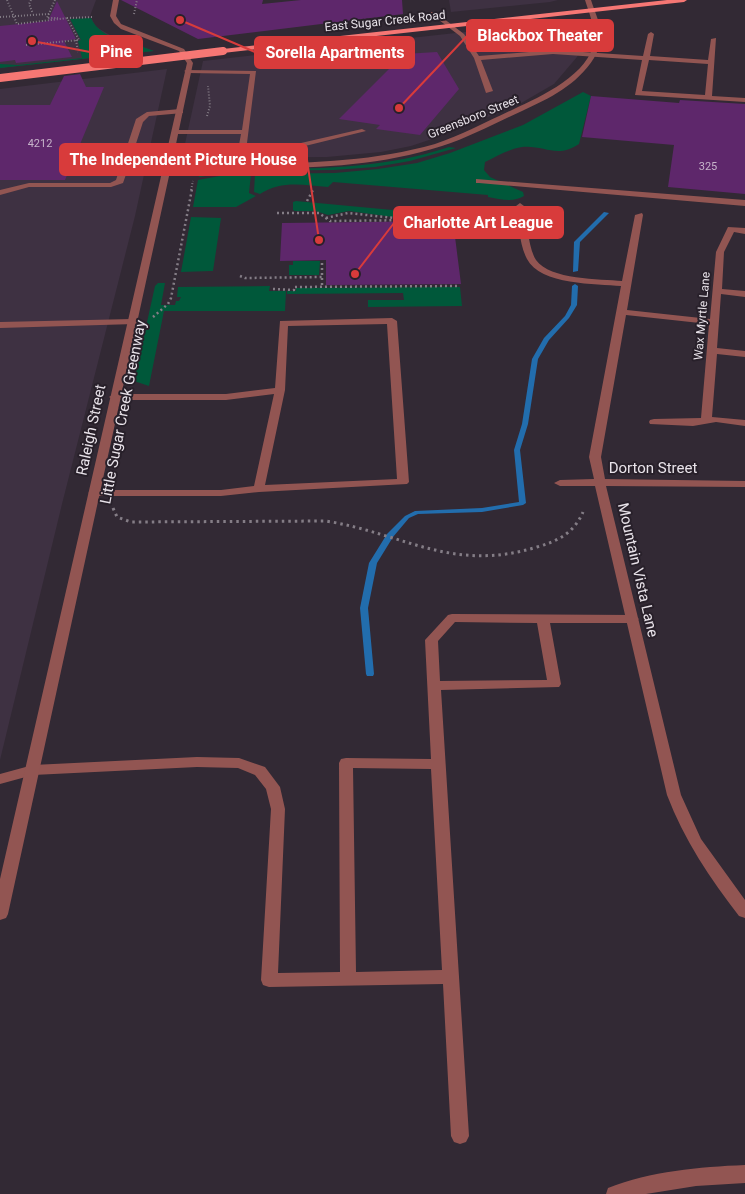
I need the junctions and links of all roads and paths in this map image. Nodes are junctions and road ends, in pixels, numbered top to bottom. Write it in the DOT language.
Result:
graph roads {
  1 [pos="7,0"];
  2 [pos="31,0"];
  3 [pos="55,0"];
  4 [pos="116,0"];
  5 [pos="137,0"];
  6 [pos="588,0"];
  7 [pos="684,0"];
  8 [pos="591,10"];
  9 [pos="433,13"];
  10 [pos="33,14"];
  11 [pos="48,14"];
  12 [pos="13,16"];
  13 [pos="0,17"];
  14 [pos="94,17"];
  15 [pos="67,18"];
  16 [pos="136,18"];
  17 [pos="450,26"];
  18 [pos="651,34"];
  19 [pos="714,39"];
  20 [pos="26,45"];
  21 [pos="592,55"];
  22 [pos="477,58"];
  23 [pos="646,58"];
  24 [pos="711,62"];
  25 [pos="188,71"];
  26 [pos="206,72"];
  27 [pos="0,78"];
  28 [pos="489,91"];
  29 [pos="708,98"];
  30 [pos="745,100"];
  31 [pos="180,111"];
  32 [pos="362,131"];
  33 [pos="175,132"];
  34 [pos="201,132"];
  35 [pos="245,132"];
  36 [pos="126,161"];
  37 [pos="168,163"];
  38 [pos="196,165"];
  39 [pos="480,181"];
  40 [pos="313,190"];
  41 [pos="0,193"];
  42 [pos="307,201"];
  43 [pos="745,203"];
  44 [pos="520,206"];
  45 [pos="416,210"];
  46 [pos="277,213"];
  47 [pos="639,215"];
  48 [pos="326,218"];
  49 [pos="405,220"];
  50 [pos="745,232"];
  51 [pos="322,263"];
  52 [pos="240,276"];
  53 [pos="322,277"];
  54 [pos="626,284"];
  55 [pos="460,286"];
  56 [pos="322,287"];
  57 [pos="273,290"];
  58 [pos="717,291"];
  59 [pos="745,294"];
  60 [pos="621,312"];
  61 [pos="132,322"];
  62 [pos="150,322"];
  63 [pos="714,322"];
  64 [pos="0,325"];
  65 [pos="712,351"];
  66 [pos="745,354"];
  67 [pos="280,390"];
  68 [pos="114,397"];
  69 [pos="654,422"];
  70 [pos="706,422"];
  71 [pos="745,422"];
  72 [pos="560,483"];
  73 [pos="600,483"];
  74 [pos="745,484"];
  75 [pos="258,489"];
  76 [pos="116,493"];
  77 [pos="94,494"];
  78 [pos="583,512"];
  79 [pos="542,618"];
  80 [pos="632,619"];
  81 [pos="434,686"];
  82 [pos="439,764"];
  83 [pos="33,770"];
  84 [pos="0,779"];
  85 [pos="1,905"];
  86 [pos="745,912"];
  87 [pos="449,977"];
  88 [pos="348,979"];
  89 [pos="460,1136"];
  90 [pos="745,1174"];
  91 [pos="614,1194"];
  1 -- 12 [label="path"];
  2 -- 10 [label="path"];
  3 -- 11 [label="path"];
  4 -- 25 [label="street"];
  5 -- 16 [label="path"];
  6 -- 8 [label="street, Greensboro Street"];
  7 -- 8 [label="main road, East Sugar Creek Road"];
  8 -- 17 [label="main road, East Sugar Creek Road"];
  8 -- 21 [label="street, Greensboro Street"];
  9 -- 17 [label="street"];
  10 -- 11 [label="path"];
  10 -- 12 [label="path"];
  11 -- 15 [label="path"];
  12 -- 13 [label="path"];
  12 -- 15 [label="path"];
  14 -- 15 [label="path"];
  15 -- 20 [label="path"];
  17 -- 22 [label="street"];
  17 -- 27 [label="main road, East Sugar Creek Road, bridge"];
  18 -- 23 [label="street"];
  19 -- 24 [label="street"];
  21 -- 22 [label="street"];
  21 -- 23 [label="street"];
  21 -- 38 [label="street, Greensboro Street"];
  22 -- 28 [label="street"];
  23 -- 24 [label="street"];
  23 -- 29 [label="street"];
  24 -- 29 [label="street"];
  25 -- 26 [label="street"];
  25 -- 31 [label="street, Raleigh Street"];
  26 -- 34 [label="path"];
  26 -- 35 [label="street"];
  29 -- 30 [label="street"];
  31 -- 33 [label="street, Raleigh Street"];
  31 -- 36 [label="street"];
  32 -- 35 [label="street"];
  33 -- 34 [label="street"];
  33 -- 37 [label="street, Raleigh Street"];
  34 -- 35 [label="street"];
  36 -- 37 [label="street, Greensboro Street"];
  36 -- 41 [label="street"];
  37 -- 38 [label="street, Greensboro Street"];
  37 -- 61 [label="street, Raleigh Street"];
  38 -- 62 [label="path, Little Sugar Creek Greenway"];
  39 -- 43 [label="street"];
  40 -- 42 [label="path"];
  44 -- 54 [label="street"];
  45 -- 49 [label="path"];
  46 -- 48 [label="path"];
  47 -- 54 [label="street, Mountain Vista Lane"];
  48 -- 49 [label="path"];
  48 -- 49 [label="path"];
  50 -- 58 [label="street, Wax Myrtle Lane"];
  51 -- 53 [label="path"];
  52 -- 53 [label="path"];
  53 -- 56 [label="path"];
  54 -- 60 [label="street, Mountain Vista Lane"];
  55 -- 56 [label="path"];
  56 -- 57 [label="path"];
  58 -- 59 [label="street"];
  58 -- 63 [label="street, Wax Myrtle Lane"];
  60 -- 63 [label="street"];
  60 -- 73 [label="street, Mountain Vista Lane"];
  61 -- 64 [label="street"];
  61 -- 68 [label="street, Raleigh Street"];
  63 -- 65 [label="street, Wax Myrtle Lane"];
  65 -- 66 [label="street"];
  65 -- 70 [label="street, Wax Myrtle Lane"];
  67 -- 68 [label="street"];
  67 -- 75 [label="street"];
  67 -- 75 [label="street"];
  68 -- 77 [label="street, Raleigh Street"];
  69 -- 70 [label="street"];
  70 -- 71 [label="street"];
  72 -- 73 [label="street, Dorton Street"];
  73 -- 74 [label="street, Dorton Street"];
  73 -- 80 [label="street, Mountain Vista Lane"];
  75 -- 76 [label="street"];
  76 -- 77 [label="street"];
  76 -- 78 [label="path, Little Sugar Creek Greenway"];
  77 -- 83 [label="street, Raleigh Street"];
  79 -- 80 [label="street"];
  79 -- 81 [label="street"];
  79 -- 81 [label="street"];
  80 -- 86 [label="street, Mountain Vista Lane"];
  81 -- 82 [label="street"];
  82 -- 87 [label="street"];
  82 -- 88 [label="street"];
  83 -- 84 [label="street"];
  83 -- 85 [label="street, Raleigh Street"];
  83 -- 88 [label="street"];
  87 -- 88 [label="street"];
  87 -- 89 [label="street"];
  90 -- 91 [label="street"];
}
